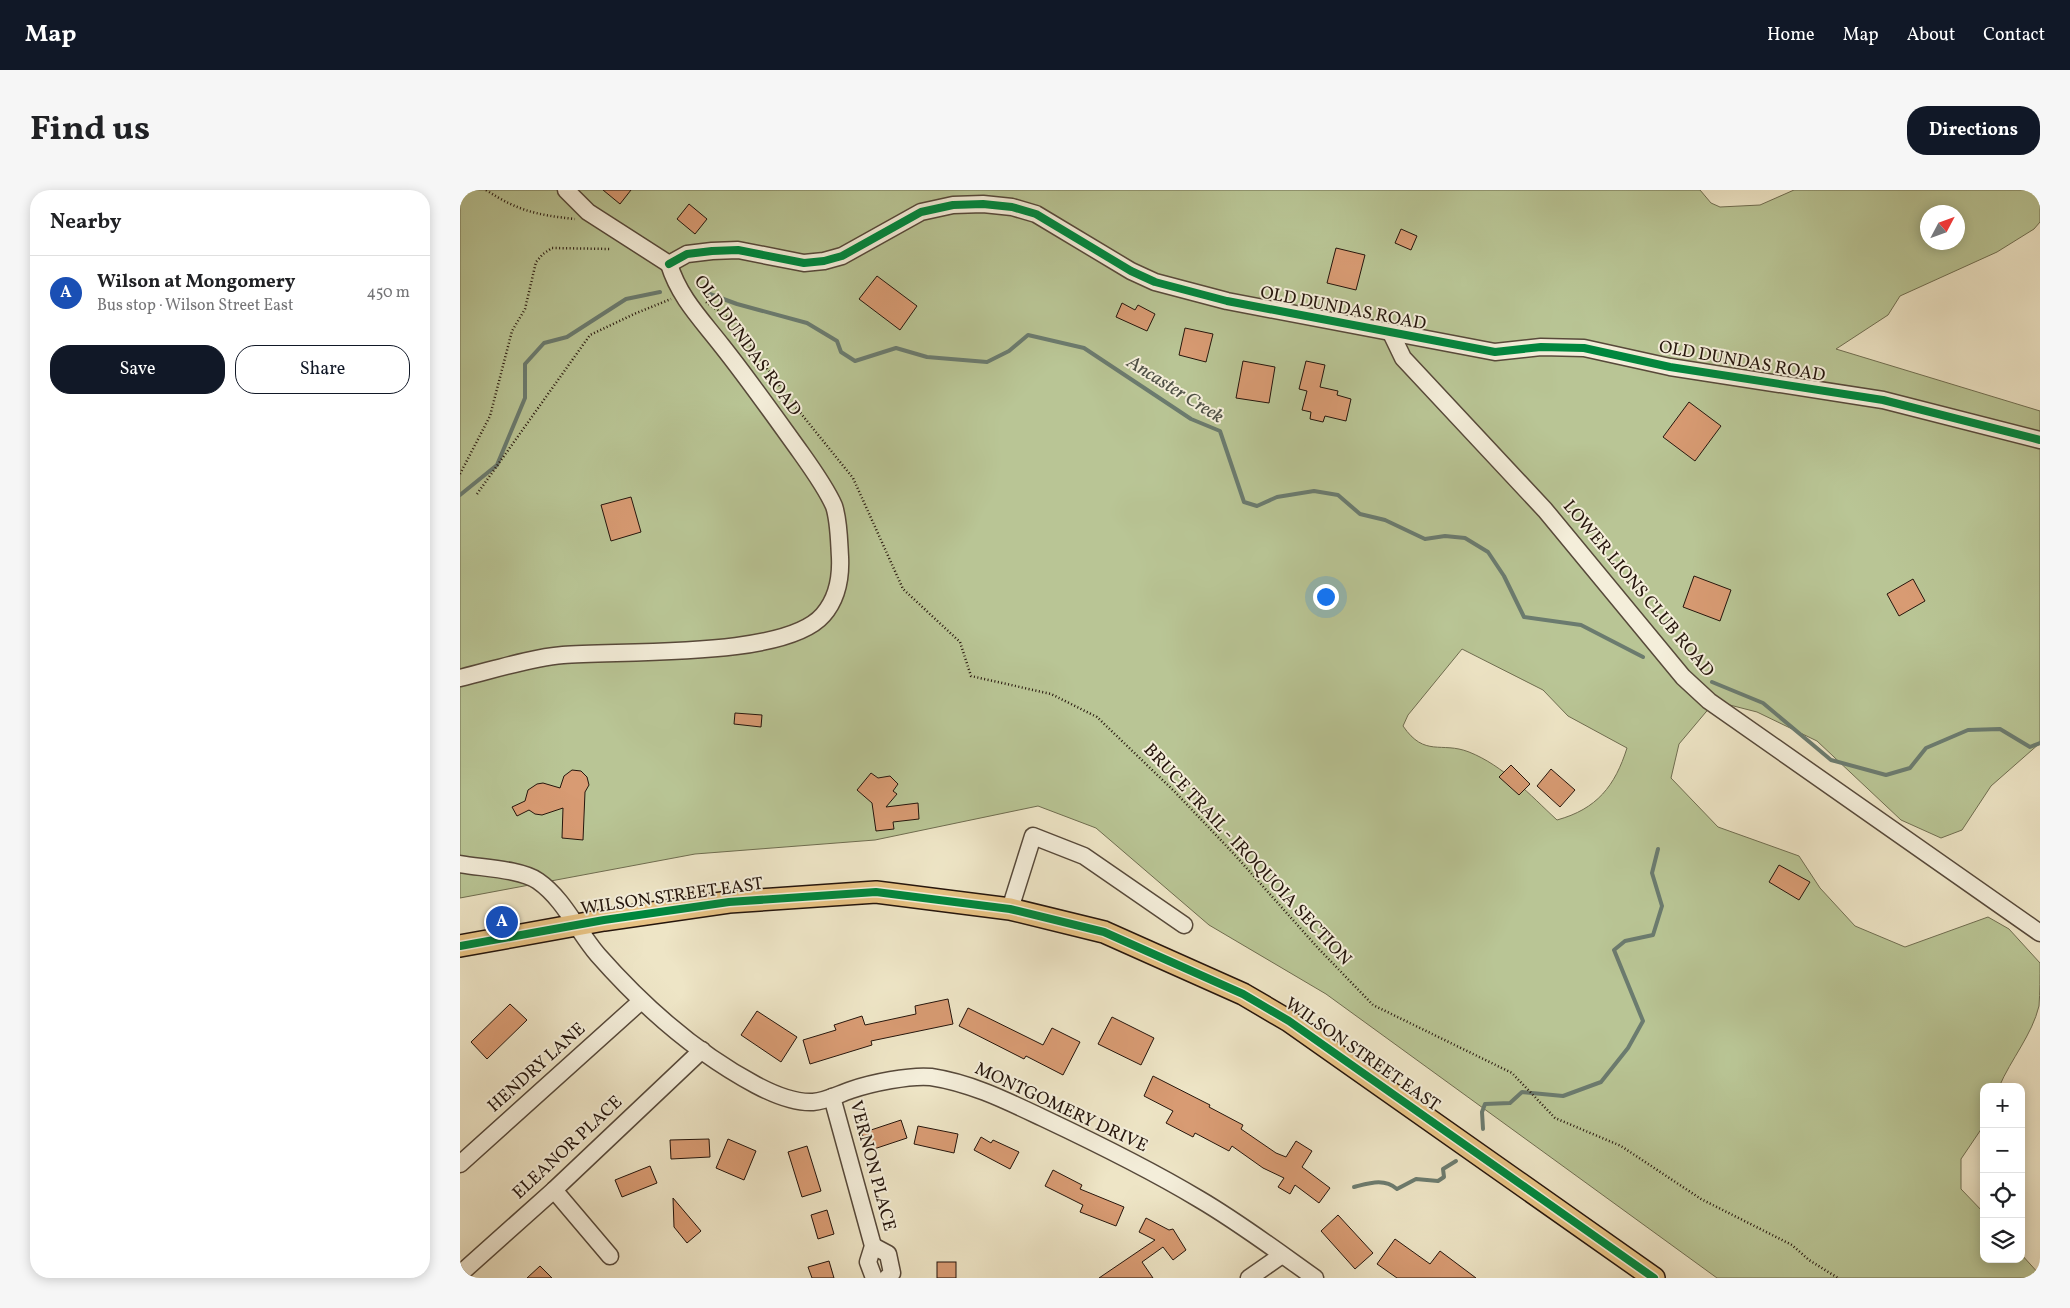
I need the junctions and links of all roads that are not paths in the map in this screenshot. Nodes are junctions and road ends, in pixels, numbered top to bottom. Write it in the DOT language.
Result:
graph roads {
  1 [pos="566,190"];
  2 [pos="671,270"];
  3 [pos="1391,333"];
  4 [pos="2040,440"];
  5 [pos="460,678"];
  6 [pos="460,864"];
  7 [pos="1010,908"];
  8 [pos="576,925"];
  9 [pos="1184,925"];
  10 [pos="2040,932"];
  11 [pos="460,946"];
  12 [pos="640,1002"];
  13 [pos="702,1050"];
  14 [pos="832,1097"];
  15 [pos="460,1164"];
  16 [pos="554,1190"];
  17 [pos="873,1246"];
  18 [pos="1282,1255"];
  19 [pos="610,1256"];
  20 [pos="460,1274"];
  21 [pos="874,1278"];
  22 [pos="887,1278"];
  23 [pos="1249,1278"];
  24 [pos="1315,1278"];
  25 [pos="1654,1278"];
  1 -- 2 [label="street"];
  2 -- 3 [label="street, OLD DUNDAS ROAD"];
  2 -- 5 [label="street, OLD DUNDAS ROAD"];
  3 -- 4 [label="street, OLD DUNDAS ROAD"];
  3 -- 10 [label="street, LOWER LIONS CLUB ROAD"];
  6 -- 8 [label="street, MONTGOMERY DRIVE"];
  7 -- 8 [label="main road, WILSON STREET EAST"];
  7 -- 9 [label="street"];
  7 -- 25 [label="main road, WILSON STREET EAST"];
  8 -- 11 [label="main road, WILSON STREET EAST"];
  8 -- 12 [label="street, MONTGOMERY DRIVE"];
  12 -- 13 [label="street, MONTGOMERY DRIVE"];
  12 -- 15 [label="street, HENDRY LANE"];
  13 -- 14 [label="street, MONTGOMERY DRIVE"];
  13 -- 16 [label="street, ELEANOR PLACE"];
  14 -- 17 [label="street, VERNON PLACE"];
  14 -- 18 [label="street, MONTGOMERY DRIVE"];
  16 -- 19 [label="street"];
  16 -- 20 [label="street, ELEANOR PLACE"];
  17 -- 21 [label="street, VERNON PLACE"];
  17 -- 22 [label="street, VERNON PLACE"];
  18 -- 23 [label="street"];
  18 -- 24 [label="street, MONTGOMERY DRIVE"];
}
